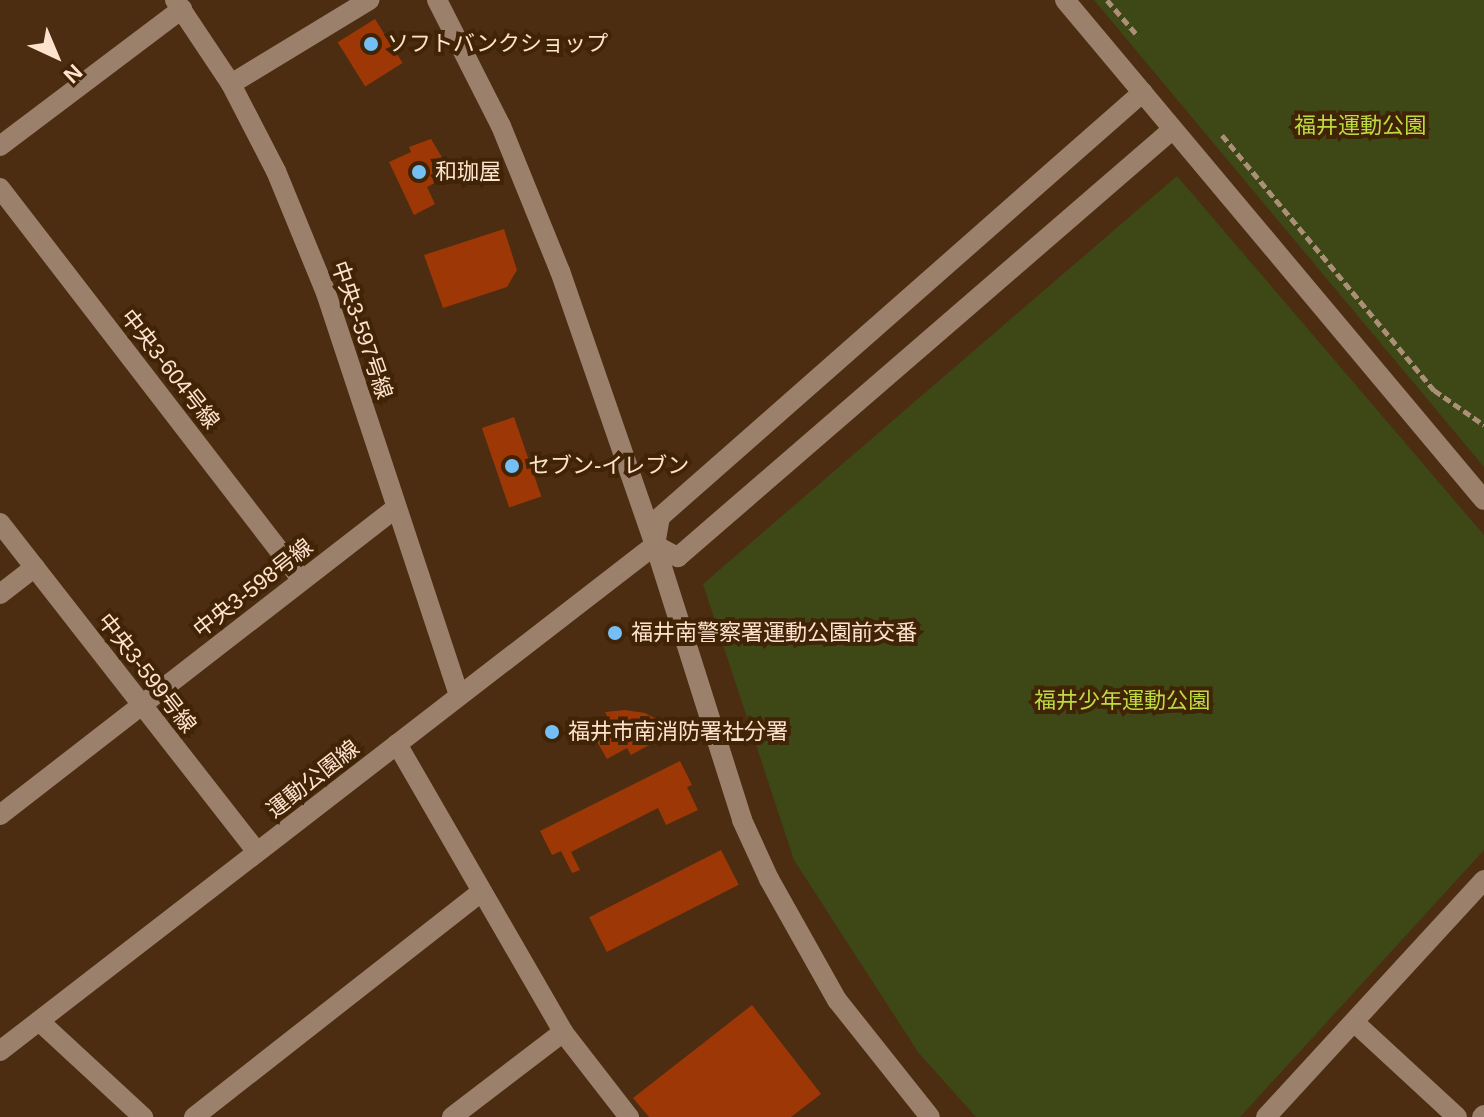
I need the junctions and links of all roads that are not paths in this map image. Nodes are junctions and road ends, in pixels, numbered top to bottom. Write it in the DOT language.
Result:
graph roads {
  1 [pos="369,0"];
  2 [pos="437,0"];
  3 [pos="1065,0"];
  4 [pos="178,4"];
  5 [pos="231,84"];
  6 [pos="1143,92"];
  7 [pos="1173,129"];
  8 [pos="0,146"];
  9 [pos="0,188"];
  10 [pos="1484,500"];
  11 [pos="395,509"];
  12 [pos="0,523"];
  13 [pos="655,545"];
  14 [pos="35,567"];
  15 [pos="302,580"];
  16 [pos="0,594"];
  17 [pos="459,696"];
  18 [pos="142,706"];
  19 [pos="397,744"];
  20 [pos="0,815"];
  21 [pos="257,852"];
  22 [pos="1484,880"];
  23 [pos="481,892"];
  24 [pos="39,1021"];
  25 [pos="1354,1022"];
  26 [pos="563,1032"];
  27 [pos="0,1051"];
  28 [pos="143,1117"];
  29 [pos="194,1117"];
  30 [pos="452,1117"];
  31 [pos="629,1117"];
  32 [pos="930,1117"];
  33 [pos="1266,1117"];
  34 [pos="1457,1117"];
  1 -- 5 [label="street"];
  2 -- 13 [label="street"];
  3 -- 6 [label="street"];
  4 -- 5 [label="street, 中央3-597号線"];
  4 -- 8 [label="street"];
  5 -- 11 [label="street, 中央3-597号線"];
  6 -- 7 [label="street"];
  6 -- 13 [label="street"];
  7 -- 10 [label="street"];
  7 -- 13 [label="street"];
  9 -- 15 [label="street, 中央3-604号線"];
  11 -- 15 [label="street, 中央3-598号線"];
  11 -- 17 [label="street, 中央3-597号線"];
  12 -- 14 [label="street, 中央3-599号線"];
  13 -- 17 [label="street, 運動公園線"];
  13 -- 32 [label="street"];
  14 -- 16 [label="street"];
  14 -- 18 [label="street, 中央3-599号線"];
  15 -- 18 [label="street, 中央3-598号線"];
  17 -- 19 [label="street, 運動公園線"];
  18 -- 20 [label="street, 中央3-598号線"];
  18 -- 21 [label="street, 中央3-599号線"];
  19 -- 21 [label="street, 運動公園線"];
  19 -- 23 [label="street"];
  21 -- 24 [label="street, 運動公園線"];
  22 -- 25 [label="street"];
  23 -- 26 [label="street"];
  23 -- 29 [label="street"];
  24 -- 27 [label="street, 運動公園線"];
  24 -- 28 [label="street"];
  25 -- 33 [label="street"];
  25 -- 34 [label="street"];
  26 -- 30 [label="street"];
  26 -- 31 [label="street"];
}
